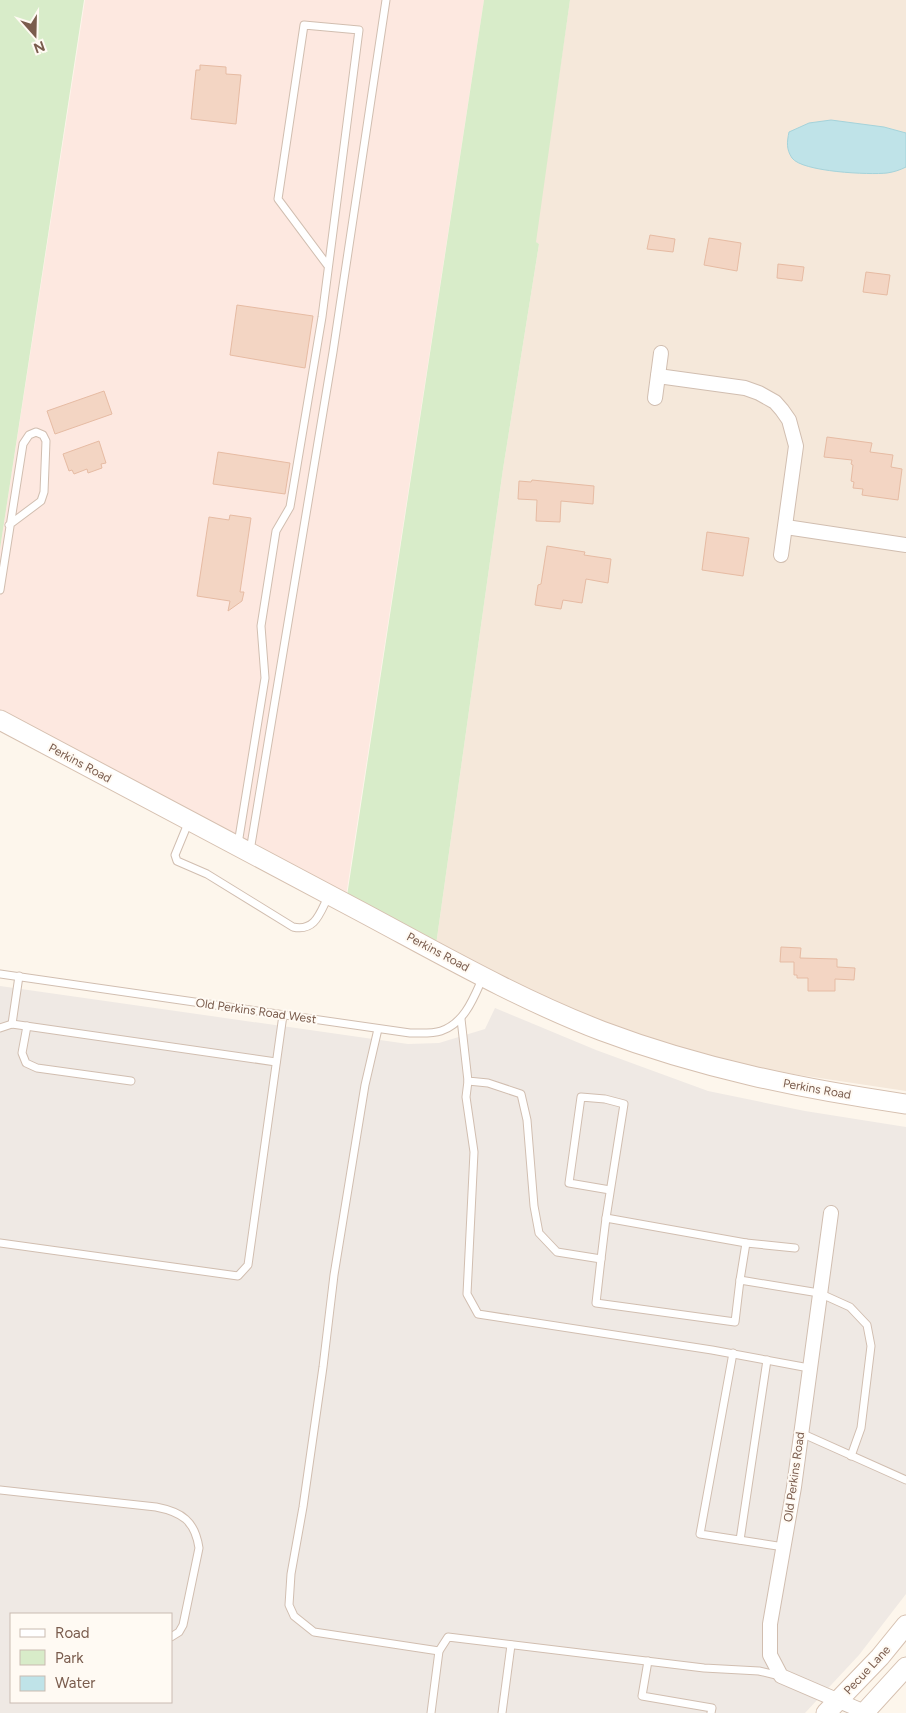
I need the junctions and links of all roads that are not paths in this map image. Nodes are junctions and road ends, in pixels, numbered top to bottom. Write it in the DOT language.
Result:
graph roads {
  1 [pos="386,0"];
  2 [pos="328,266"];
  3 [pos="661,353"];
  4 [pos="658,376"];
  5 [pos="655,398"];
  6 [pos="10,525"];
  7 [pos="786,527"];
  8 [pos="906,545"];
  9 [pos="781,555"];
  10 [pos="0,590"];
  11 [pos="0,720"];
  12 [pos="189,821"];
  13 [pos="244,850"];
  14 [pos="329,895"];
  15 [pos="0,974"];
  16 [pos="19,976"];
  17 [pos="483,976"];
  18 [pos="283,1015"];
  19 [pos="461,1019"];
  20 [pos="12,1024"];
  21 [pos="27,1026"];
  22 [pos="0,1028"];
  23 [pos="378,1028"];
  24 [pos="276,1062"];
  25 [pos="131,1080"];
  26 [pos="468,1081"];
  27 [pos="906,1104"];
  28 [pos="610,1190"];
  29 [pos="831,1213"];
  30 [pos="606,1218"];
  31 [pos="0,1243"];
  32 [pos="746,1243"];
  33 [pos="795,1248"];
  34 [pos="601,1258"];
  35 [pos="740,1280"];
  36 [pos="819,1293"];
  37 [pos="733,1353"];
  38 [pos="767,1360"];
  39 [pos="809,1368"];
  40 [pos="801,1433"];
  41 [pos="851,1456"];
  42 [pos="906,1480"];
  43 [pos="0,1490"];
  44 [pos="740,1540"];
  45 [pos="784,1547"];
  46 [pos="906,1625"];
  47 [pos="172,1636"];
  48 [pos="511,1644"];
  49 [pos="439,1651"];
  50 [pos="648,1661"];
  51 [pos="903,1670"];
  52 [pos="781,1676"];
  53 [pos="832,1707"];
  54 [pos="431,1713"];
  55 [pos="502,1713"];
  56 [pos="711,1713"];
  57 [pos="865,1713"];
  1 -- 13 [label="lane"];
  2 -- 2 [label="lane"];
  2 -- 13 [label="lane"];
  3 -- 4 [label="street"];
  4 -- 5 [label="street"];
  4 -- 7 [label="street"];
  6 -- 6 [label="lane"];
  6 -- 10 [label="lane"];
  7 -- 8 [label="street"];
  7 -- 9 [label="street"];
  11 -- 12 [label="main road, Perkins Road"];
  12 -- 13 [label="main road, Perkins Road"];
  12 -- 14 [label="lane"];
  13 -- 14 [label="main road, Perkins Road"];
  14 -- 17 [label="main road, Perkins Road"];
  15 -- 16 [label="lane, Old Perkins Road West"];
  16 -- 18 [label="lane, Old Perkins Road West"];
  16 -- 20 [label="lane"];
  17 -- 19 [label="lane"];
  17 -- 27 [label="main road, Perkins Road"];
  18 -- 23 [label="lane, Old Perkins Road West"];
  18 -- 24 [label="lane"];
  19 -- 23 [label="lane, Old Perkins Road West"];
  19 -- 26 [label="lane"];
  20 -- 21 [label="lane"];
  20 -- 22 [label="lane"];
  21 -- 24 [label="lane"];
  21 -- 25 [label="lane"];
  23 -- 49 [label="lane"];
  24 -- 31 [label="lane"];
  26 -- 34 [label="lane"];
  26 -- 37 [label="lane"];
  28 -- 28 [label="lane"];
  28 -- 30 [label="lane"];
  29 -- 36 [label="street, Old Perkins Road"];
  30 -- 32 [label="lane"];
  30 -- 34 [label="lane"];
  32 -- 33 [label="lane"];
  32 -- 35 [label="lane"];
  34 -- 35 [label="lane"];
  35 -- 36 [label="lane"];
  36 -- 39 [label="street, Old Perkins Road"];
  36 -- 41 [label="lane"];
  37 -- 38 [label="lane"];
  37 -- 44 [label="lane"];
  38 -- 39 [label="lane"];
  38 -- 44 [label="lane"];
  39 -- 40 [label="street, Old Perkins Road"];
  40 -- 41 [label="lane"];
  40 -- 45 [label="street, Old Perkins Road"];
  41 -- 42 [label="lane"];
  43 -- 47 [label="lane"];
  44 -- 45 [label="lane"];
  45 -- 52 [label="street, Old Perkins Road"];
  46 -- 53 [label="main road, Pecue Lane"];
  48 -- 49 [label="lane"];
  48 -- 50 [label="lane"];
  48 -- 55 [label="lane"];
  49 -- 54 [label="lane"];
  50 -- 52 [label="lane"];
  50 -- 56 [label="lane"];
  51 -- 57 [label="main road"];
  52 -- 53 [label="street"];
  53 -- 57 [label="street"];
}
